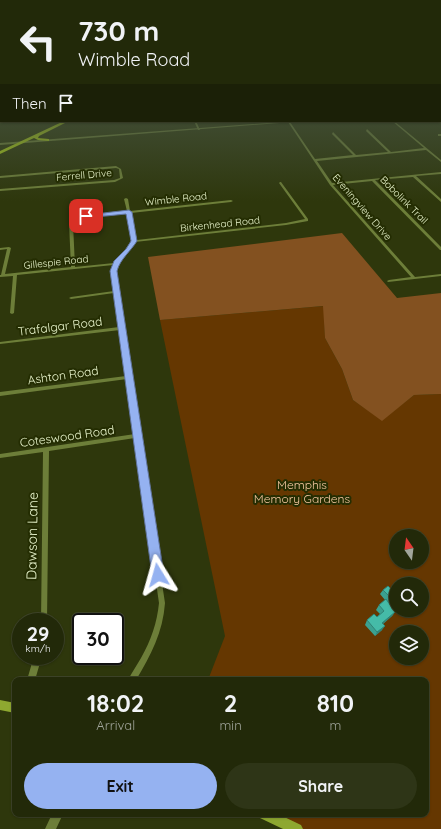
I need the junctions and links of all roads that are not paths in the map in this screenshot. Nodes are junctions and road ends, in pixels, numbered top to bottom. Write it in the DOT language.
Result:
graph roads {
  1 [pos="62,124"];
  2 [pos="196,124"];
  3 [pos="251,124"];
  4 [pos="290,124"];
  5 [pos="396,124"];
  6 [pos="199,129"];
  7 [pos="367,130"];
  8 [pos="333,133"];
  9 [pos="37,136"];
  10 [pos="48,140"];
  11 [pos="24,142"];
  12 [pos="0,145"];
  13 [pos="427,150"];
  14 [pos="2,153"];
  15 [pos="391,153"];
  16 [pos="355,156"];
  17 [pos="315,160"];
  18 [pos="441,161"];
  19 [pos="441,173"];
  20 [pos="414,176"];
  21 [pos="0,177"];
  22 [pos="373,180"];
  23 [pos="280,183"];
  24 [pos="330,184"];
  25 [pos="0,190"];
  26 [pos="126,199"];
  27 [pos="231,201"];
  28 [pos="441,201"];
  29 [pos="129,212"];
  30 [pos="134,241"];
  31 [pos="0,249"];
  32 [pos="441,249"];
  33 [pos="115,264"];
  34 [pos="73,268"];
  35 [pos="15,274"];
  36 [pos="441,274"];
  37 [pos="1,276"];
  38 [pos="414,278"];
  39 [pos="389,281"];
  40 [pos="116,292"];
  41 [pos="71,298"];
  42 [pos="12,313"];
  43 [pos="122,328"];
  44 [pos="0,343"];
  45 [pos="129,377"];
  46 [pos="0,394"];
  47 [pos="137,436"];
  48 [pos="46,450"];
  49 [pos="0,456"];
  50 [pos="44,613"];
  51 [pos="35,665"];
  52 [pos="32,677"];
  53 [pos="134,677"];
  54 [pos="0,705"];
  55 [pos="12,707"];
  56 [pos="56,817"];
  57 [pos="271,817"];
  58 [pos="50,829"];
  59 [pos="297,829"];
  1 -- 9 [label="main road"];
  2 -- 6 [label="street"];
  3 -- 6 [label="street"];
  4 -- 17 [label="street, Eveningview Drive"];
  5 -- 13 [label="street"];
  6 -- 10 [label="street"];
  7 -- 15 [label="street"];
  8 -- 16 [label="street"];
  9 -- 10 [label="main road"];
  9 -- 11 [label="main road"];
  10 -- 11 [label="street"];
  11 -- 12 [label="street"];
  11 -- 14 [label="main road"];
  12 -- 14 [label="main road"];
  13 -- 15 [label="street"];
  13 -- 18 [label="street"];
  15 -- 16 [label="street"];
  16 -- 17 [label="street"];
  17 -- 24 [label="street, Eveningview Drive"];
  19 -- 20 [label="street"];
  20 -- 22 [label="street"];
  20 -- 28 [label="street"];
  21 -- 25 [label="street, Ferrell Drive"];
  22 -- 24 [label="street"];
  22 -- 32 [label="street, Bobolink Trail"];
  23 -- 30 [label="street, Birkenhead Road"];
  24 -- 38 [label="street, Eveningview Drive"];
  26 -- 29 [label="street"];
  27 -- 29 [label="street, Wimble Road"];
  29 -- 30 [label="street"];
  29 -- 34 [label="street, Wimble Road"];
  30 -- 33 [label="street"];
  31 -- 37 [label="street"];
  33 -- 34 [label="street, Gillespie Road"];
  33 -- 40 [label="street"];
  34 -- 35 [label="street, Gillespie Road"];
  35 -- 37 [label="street, Gillespie Road"];
  35 -- 42 [label="street"];
  36 -- 38 [label="street"];
  38 -- 39 [label="street"];
  40 -- 41 [label="street"];
  40 -- 43 [label="street"];
  43 -- 44 [label="street, Trafalgar Road"];
  43 -- 45 [label="street"];
  45 -- 46 [label="street, Ashton Road"];
  45 -- 47 [label="street"];
  47 -- 48 [label="street, Coteswood Road"];
  47 -- 53 [label="street"];
  48 -- 49 [label="street, Coteswood Road"];
  48 -- 50 [label="street, Dawson Lane"];
  51 -- 52 [label="street"];
  54 -- 55 [label="main road"];
  56 -- 58 [label="street"];
  57 -- 59 [label="main road"];
}
